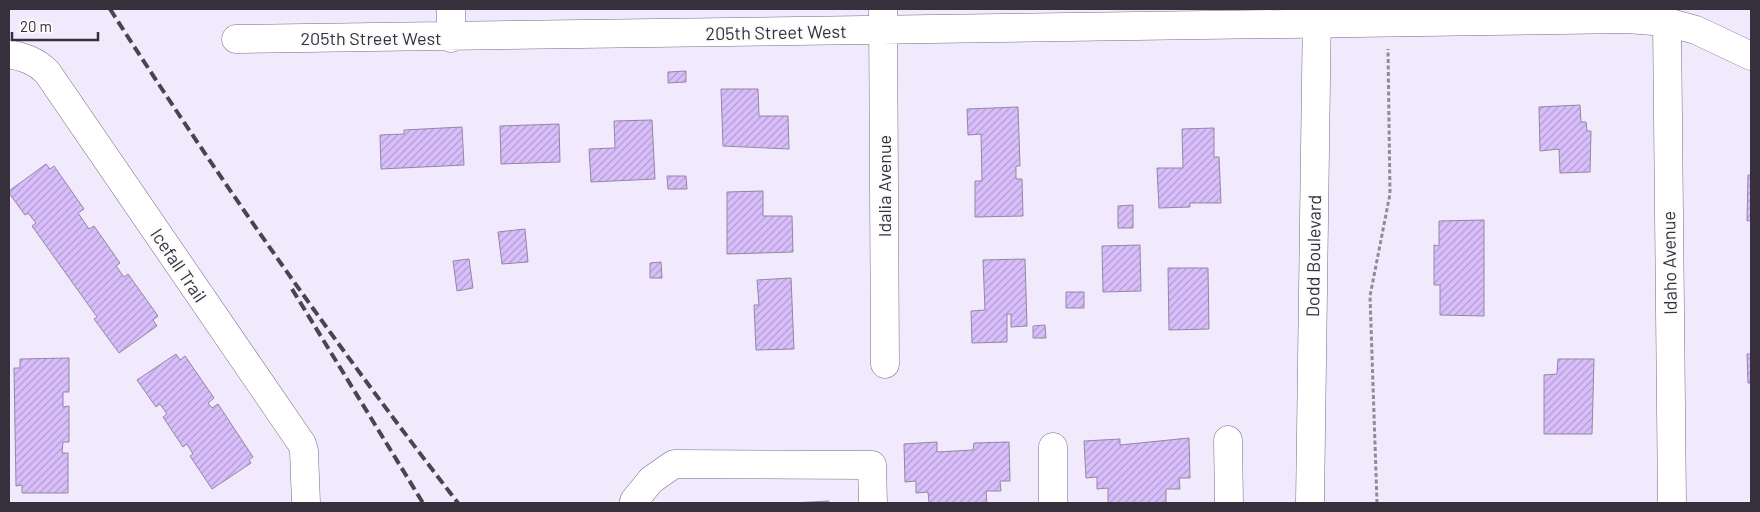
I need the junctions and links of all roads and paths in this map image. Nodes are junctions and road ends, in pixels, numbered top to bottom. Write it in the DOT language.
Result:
graph roads {
  1 [pos="451,9"];
  2 [pos="1317,16"];
  3 [pos="883,19"];
  4 [pos="1388,20"];
  5 [pos="1666,22"];
  6 [pos="451,38"];
  7 [pos="236,39"];
  8 [pos="9,54"];
  9 [pos="1751,56"];
  10 [pos="885,364"];
  11 [pos="1228,440"];
  12 [pos="1052,447"];
  13 [pos="306,503"];
  14 [pos="634,503"];
  15 [pos="873,503"];
  16 [pos="1053,503"];
  17 [pos="1229,503"];
  18 [pos="1310,503"];
  19 [pos="1377,503"];
  20 [pos="1672,503"];
  1 -- 6 [label="street"];
  2 -- 3 [label="street, 205th Street West"];
  2 -- 4 [label="street, 205th Street West"];
  2 -- 18 [label="street, Dodd Boulevard"];
  3 -- 6 [label="street, 205th Street West"];
  3 -- 10 [label="street, Idalia Avenue"];
  4 -- 5 [label="street, 205th Street West"];
  4 -- 19 [label="path"];
  5 -- 9 [label="street, 205th Street West"];
  5 -- 20 [label="street, Idaho Avenue"];
  6 -- 7 [label="street, 205th Street West"];
  8 -- 13 [label="street, Icefall Trail"];
  11 -- 17 [label="street"];
  12 -- 16 [label="street"];
  14 -- 15 [label="street"];
}
